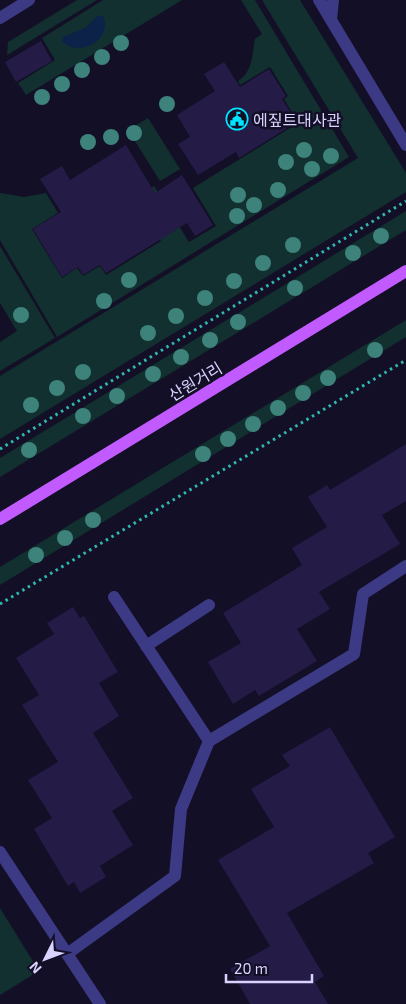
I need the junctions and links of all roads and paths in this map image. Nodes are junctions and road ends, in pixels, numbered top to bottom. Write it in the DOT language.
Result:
graph roads {
  1 [pos="29,0"];
  2 [pos="319,0"];
  3 [pos="332,0"];
  4 [pos="0,18"];
  5 [pos="331,20"];
  6 [pos="406,145"];
  7 [pos="406,201"];
  8 [pos="406,271"];
  9 [pos="406,360"];
  10 [pos="0,449"];
  11 [pos="0,519"];
  12 [pos="406,566"];
  13 [pos="114,597"];
  14 [pos="0,604"];
  15 [pos="209,604"];
  16 [pos="146,646"];
  17 [pos="209,741"];
  18 [pos="0,852"];
  19 [pos="67,954"];
  20 [pos="100,1004"];
  1 -- 4 [label="street"];
  2 -- 5 [label="street"];
  3 -- 5 [label="street"];
  5 -- 6 [label="street"];
  7 -- 10 [label="path"];
  8 -- 11 [label="main road, 산원거리"];
  9 -- 14 [label="path"];
  12 -- 17 [label="street"];
  13 -- 16 [label="street"];
  15 -- 16 [label="street"];
  16 -- 17 [label="street"];
  17 -- 19 [label="street"];
  18 -- 19 [label="street"];
  19 -- 20 [label="street"];
}
